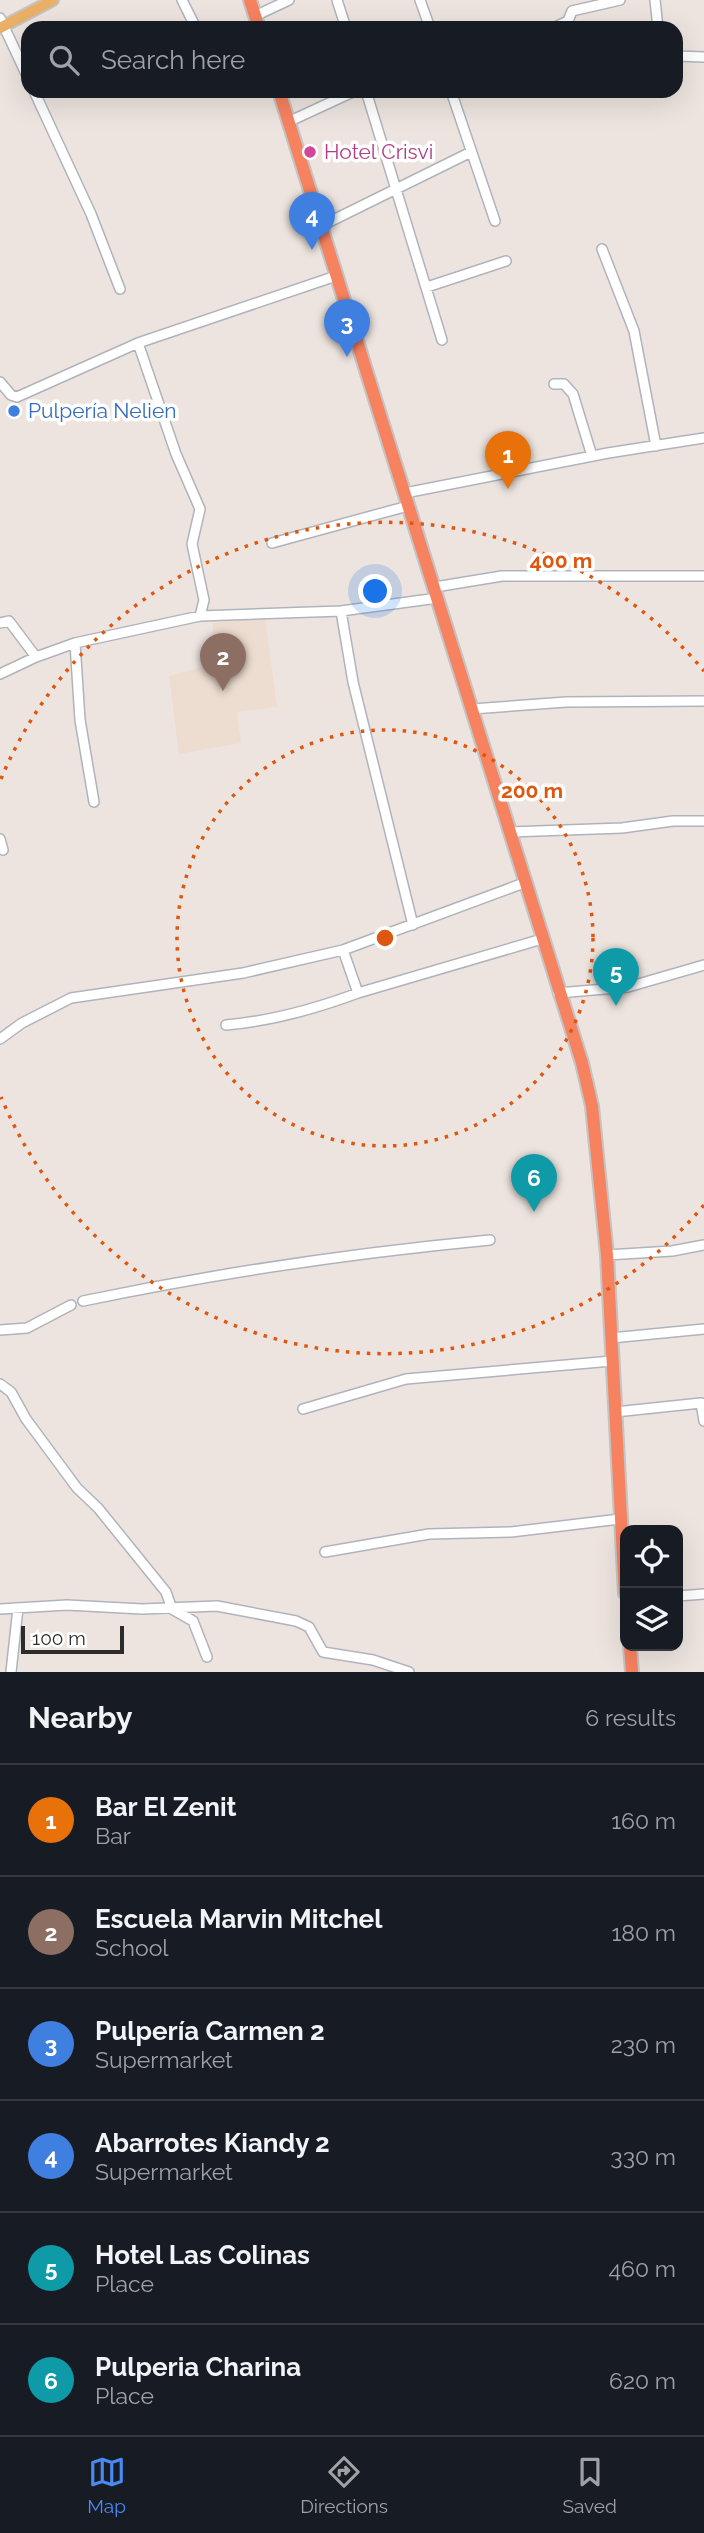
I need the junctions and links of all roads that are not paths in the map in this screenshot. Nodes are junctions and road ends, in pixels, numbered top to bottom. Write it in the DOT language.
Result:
graph roads {
  1 [pos="53,0"];
  2 [pos="182,0"];
  3 [pos="250,0"];
  4 [pos="289,0"];
  5 [pos="337,0"];
  6 [pos="420,0"];
  7 [pos="620,0"];
  8 [pos="655,0"];
  9 [pos="192,21"];
  10 [pos="257,21"];
  11 [pos="258,21"];
  12 [pos="344,21"];
  13 [pos="428,21"];
  14 [pos="568,21"];
  15 [pos="657,21"];
  16 [pos="1,24"];
  17 [pos="683,56"];
  18 [pos="704,57"];
  19 [pos="21,64"];
  20 [pos="37,98"];
  21 [pos="281,98"];
  22 [pos="340,98"];
  23 [pos="368,98"];
  24 [pos="453,98"];
  25 [pos="289,122"];
  26 [pos="471,152"];
  27 [pos="396,190"];
  28 [pos="495,221"];
  29 [pos="321,226"];
  30 [pos="603,249"];
  31 [pos="506,261"];
  32 [pos="336,276"];
  33 [pos="427,287"];
  34 [pos="120,289"];
  35 [pos="442,340"];
  36 [pos="138,343"];
  37 [pos="0,382"];
  38 [pos="554,384"];
  39 [pos="704,438"];
  40 [pos="656,446"];
  41 [pos="592,456"];
  42 [pos="406,500"];
  43 [pos="272,544"];
  44 [pos="704,576"];
  45 [pos="436,593"];
  46 [pos="341,611"];
  47 [pos="201,616"];
  48 [pos="0,623"];
  49 [pos="75,643"];
  50 [pos="36,657"];
  51 [pos="0,674"];
  52 [pos="704,701"];
  53 [pos="472,709"];
  54 [pos="94,802"];
  55 [pos="704,821"];
  56 [pos="510,832"];
  57 [pos="0,839"];
  58 [pos="3,850"];
  59 [pos="524,883"];
  60 [pos="413,925"];
  61 [pos="542,939"];
  62 [pos="343,950"];
  63 [pos="704,965"];
  64 [pos="358,993"];
  65 [pos="558,993"];
  66 [pos="226,1025"];
  67 [pos="0,1039"];
  68 [pos="490,1240"];
  69 [pos="704,1245"];
  70 [pos="607,1255"];
  71 [pos="83,1301"];
  72 [pos="71,1305"];
  73 [pos="704,1329"];
  74 [pos="0,1330"];
  75 [pos="611,1338"];
  76 [pos="612,1361"];
  77 [pos="0,1384"];
  78 [pos="303,1409"];
  79 [pos="615,1412"];
  80 [pos="704,1421"];
  81 [pos="621,1519"];
  82 [pos="325,1552"];
  83 [pos="625,1588"];
  84 [pos="704,1594"];
  85 [pos="683,1596"];
  86 [pos="18,1608"];
  87 [pos="0,1609"];
  88 [pos="173,1609"];
  89 [pos="630,1651"];
  90 [pos="207,1657"];
  91 [pos="11,1672"];
  92 [pos="409,1672"];
  93 [pos="632,1672"];
  1 -- 16 [label="main road"];
  2 -- 9 [label="street"];
  3 -- 10 [label="highway"];
  4 -- 11 [label="street"];
  5 -- 12 [label="street"];
  6 -- 13 [label="street"];
  7 -- 14 [label="street"];
  8 -- 15 [label="street"];
  16 -- 19 [label="street"];
  17 -- 18 [label="street"];
  20 -- 34 [label="street"];
  21 -- 25 [label="highway"];
  22 -- 25 [label="street"];
  23 -- 27 [label="street"];
  24 -- 26 [label="street"];
  25 -- 29 [label="highway"];
  26 -- 27 [label="street"];
  26 -- 28 [label="street"];
  27 -- 29 [label="street"];
  27 -- 33 [label="street"];
  29 -- 32 [label="highway"];
  30 -- 40 [label="street"];
  31 -- 33 [label="street"];
  32 -- 36 [label="street"];
  32 -- 42 [label="highway"];
  33 -- 35 [label="street"];
  36 -- 37 [label="street"];
  36 -- 47 [label="street"];
  38 -- 41 [label="street"];
  39 -- 40 [label="street"];
  40 -- 41 [label="street"];
  41 -- 42 [label="street"];
  42 -- 43 [label="street"];
  42 -- 45 [label="highway"];
  44 -- 45 [label="street"];
  45 -- 46 [label="street"];
  45 -- 53 [label="highway"];
  46 -- 47 [label="street"];
  46 -- 60 [label="street"];
  47 -- 49 [label="street"];
  48 -- 50 [label="street"];
  49 -- 50 [label="street"];
  49 -- 54 [label="street"];
  50 -- 51 [label="street"];
  52 -- 53 [label="street"];
  53 -- 56 [label="highway"];
  55 -- 56 [label="street"];
  56 -- 59 [label="highway"];
  57 -- 58 [label="street"];
  59 -- 60 [label="street"];
  59 -- 61 [label="highway"];
  60 -- 62 [label="street"];
  61 -- 64 [label="street"];
  61 -- 65 [label="highway"];
  62 -- 64 [label="street"];
  62 -- 67 [label="street"];
  63 -- 65 [label="street"];
  64 -- 66 [label="street"];
  65 -- 70 [label="highway"];
  68 -- 71 [label="street"];
  69 -- 70 [label="street"];
  70 -- 75 [label="highway"];
  72 -- 74 [label="street"];
  73 -- 75 [label="street"];
  75 -- 76 [label="highway"];
  76 -- 78 [label="street"];
  76 -- 79 [label="highway"];
  77 -- 88 [label="street"];
  79 -- 80 [label="street"];
  79 -- 81 [label="highway"];
  81 -- 82 [label="street"];
  81 -- 83 [label="highway"];
  84 -- 85 [label="street"];
  86 -- 87 [label="street"];
  86 -- 88 [label="street"];
  86 -- 91 [label="street"];
  88 -- 90 [label="street"];
  88 -- 92 [label="street"];
  89 -- 93 [label="highway"];
}
